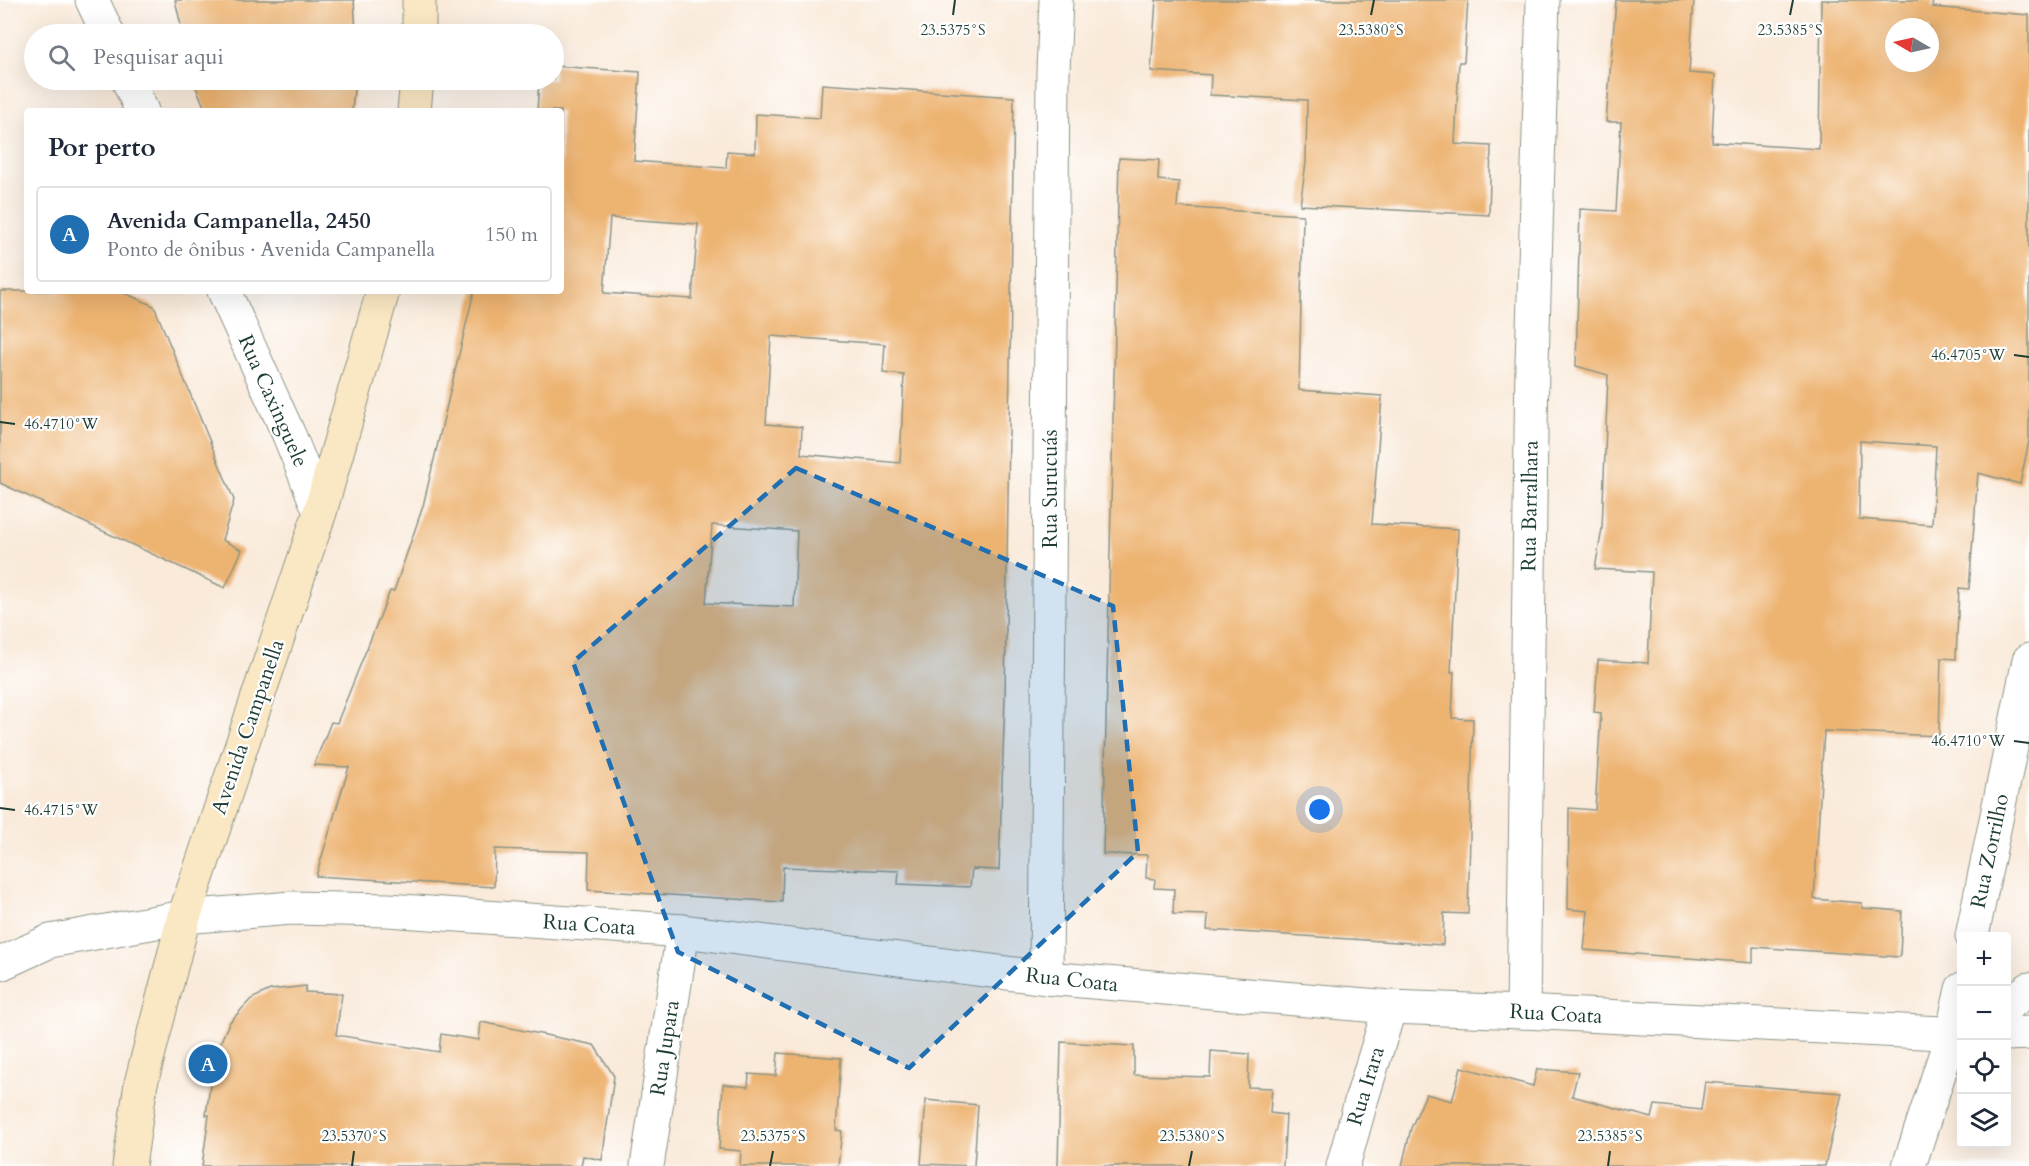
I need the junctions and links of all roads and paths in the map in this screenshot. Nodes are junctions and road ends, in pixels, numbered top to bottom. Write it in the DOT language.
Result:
graph roads {
  1 [pos="92,0"];
  2 [pos="420,0"];
  3 [pos="1056,0"];
  4 [pos="1543,0"];
  5 [pos="103,24"];
  6 [pos="419,24"];
  7 [pos="133,90"];
  8 [pos="416,90"];
  9 [pos="141,108"];
  10 [pos="414,108"];
  11 [pos="225,294"];
  12 [pos="382,294"];
  13 [pos="320,512"];
  14 [pos="2029,660"];
  15 [pos="184,916"];
  16 [pos="683,931"];
  17 [pos="1973,932"];
  18 [pos="0,964"];
  19 [pos="1046,978"];
  20 [pos="2029,989"];
  21 [pos="2011,1003"];
  22 [pos="1390,1007"];
  23 [pos="1523,1012"];
  24 [pos="1957,1033"];
  25 [pos="2011,1034"];
  26 [pos="2029,1034"];
  27 [pos="1957,1036"];
  28 [pos="129,1166"];
  29 [pos="647,1166"];
  30 [pos="1343,1166"];
  31 [pos="1909,1166"];
  1 -- 5 [label="street"];
  2 -- 6 [label="main road"];
  3 -- 19 [label="street, Rua Surucuás"];
  4 -- 23 [label="street, Rua Barralhara"];
  7 -- 9 [label="street"];
  8 -- 10 [label="main road"];
  11 -- 13 [label="street, Rua Caxinguele"];
  12 -- 13 [label="main road, Avenida Campanella"];
  13 -- 15 [label="main road, Avenida Campanella"];
  14 -- 17 [label="street, Rua Zorrilho"];
  15 -- 16 [label="street, Rua Coata"];
  15 -- 18 [label="street, Rua Coata"];
  15 -- 28 [label="main road, Avenida Campanella"];
  16 -- 19 [label="street, Rua Coata"];
  16 -- 29 [label="street, Rua Jupara"];
  19 -- 22 [label="street, Rua Coata"];
  20 -- 21 [label="street"];
  22 -- 23 [label="street, Rua Coata"];
  22 -- 30 [label="street, Rua Irara"];
  23 -- 24 [label="street, Rua Coata"];
  25 -- 26 [label="street"];
  27 -- 31 [label="street"];
}
